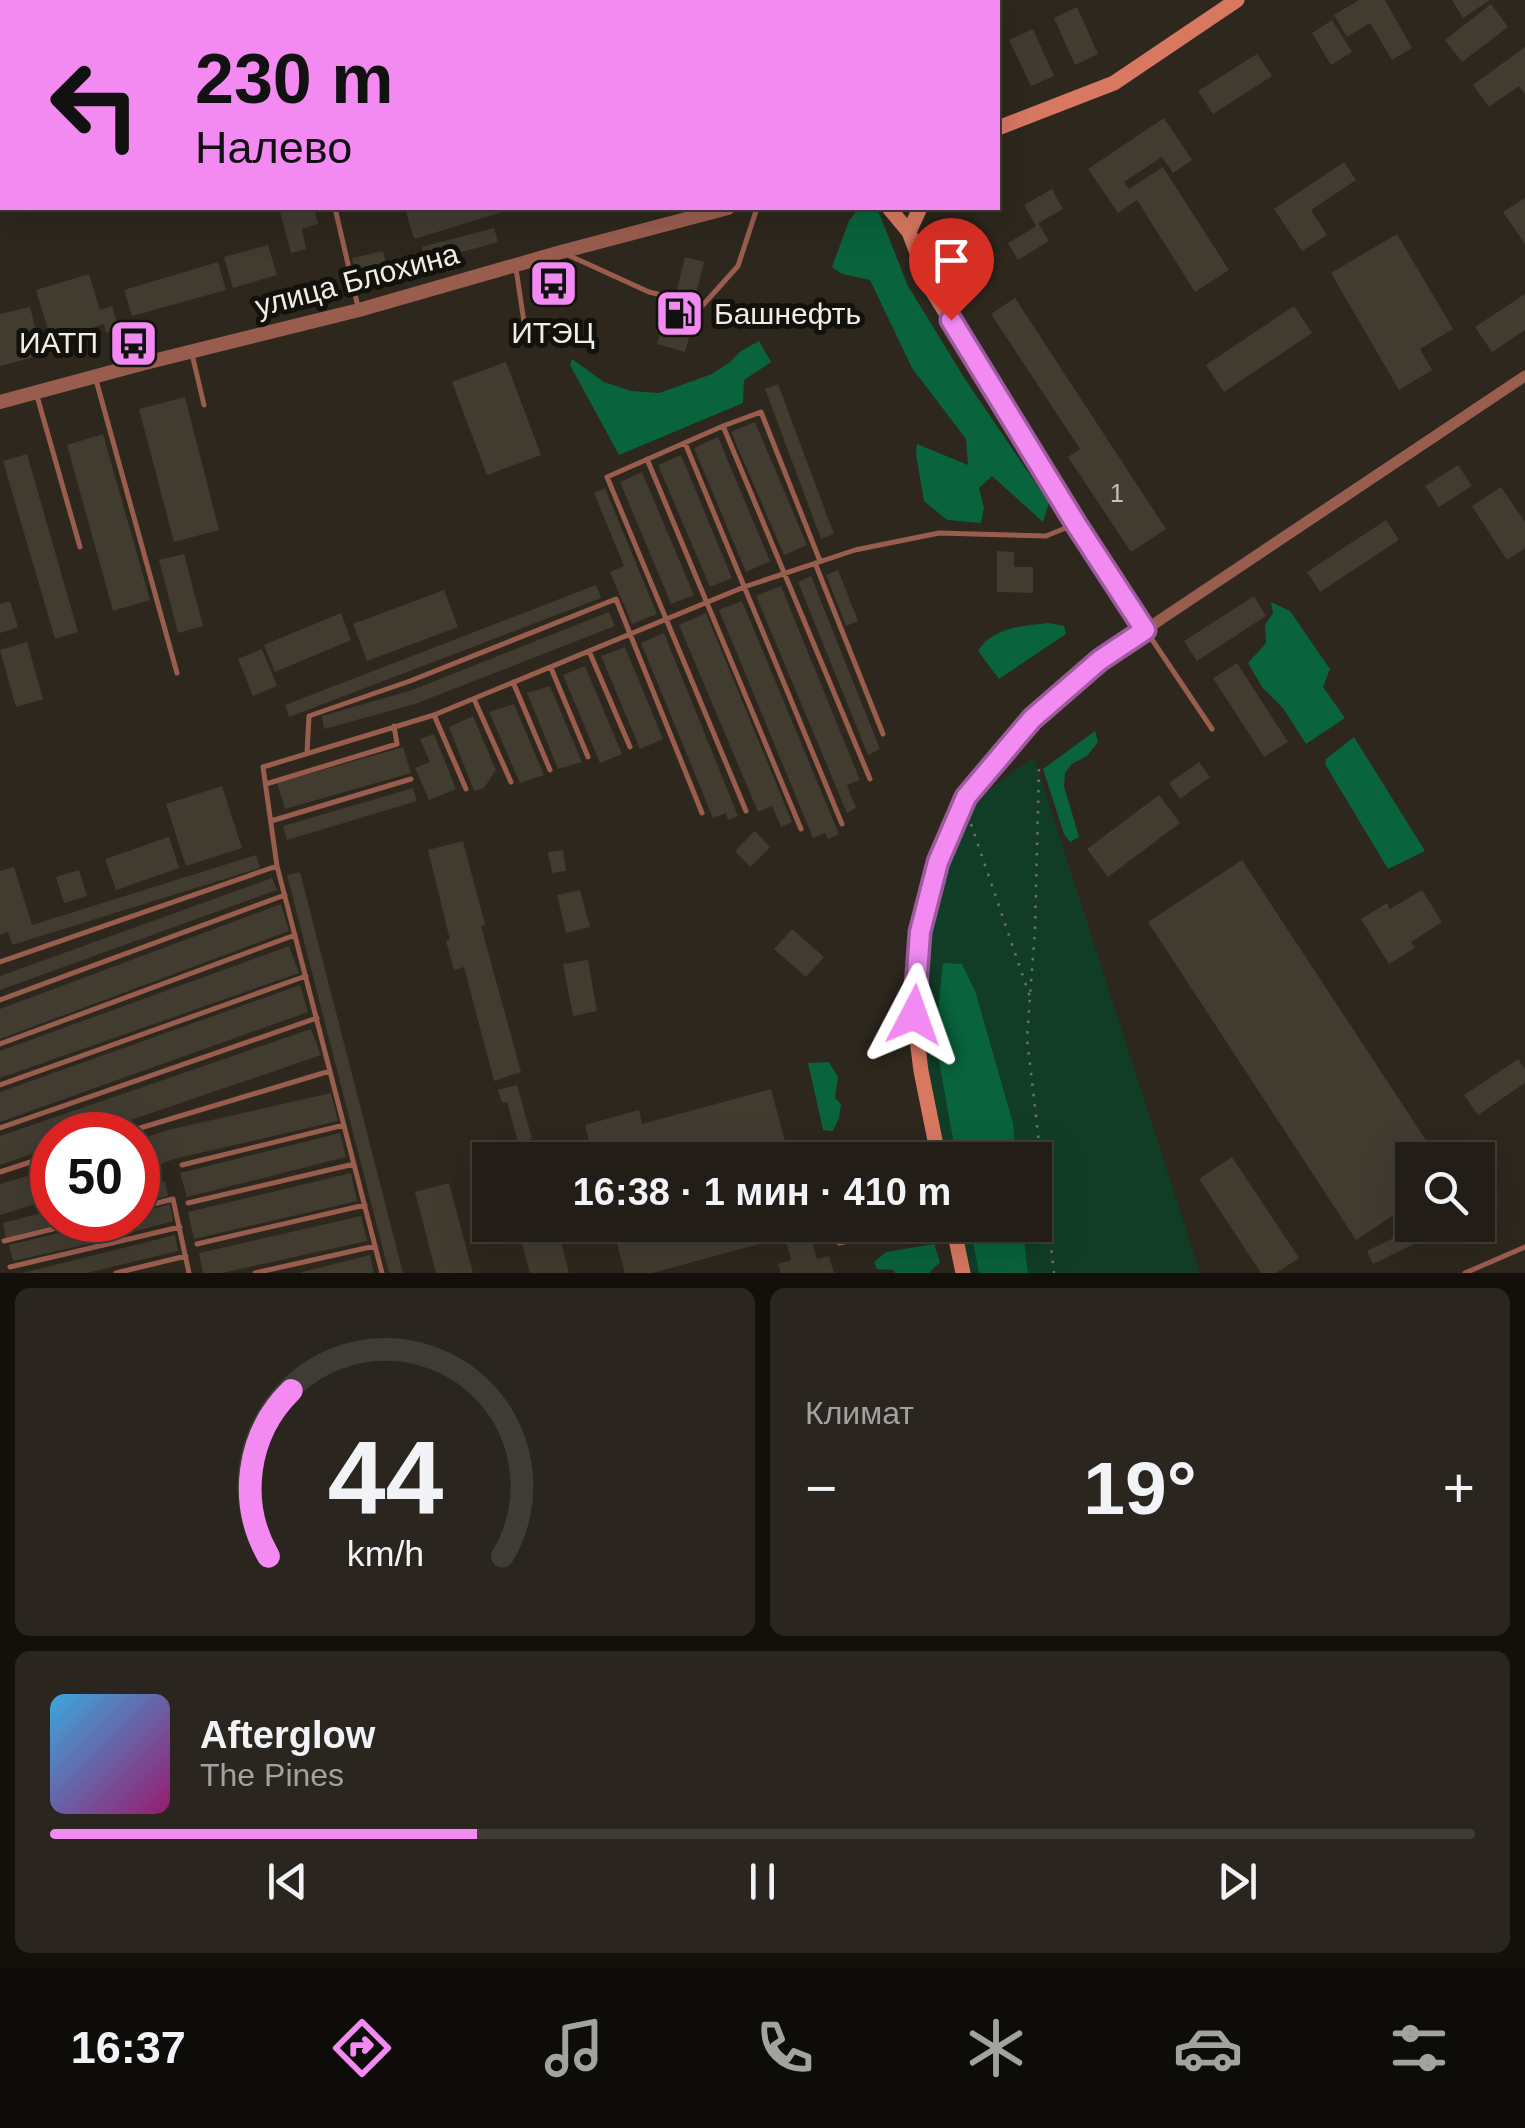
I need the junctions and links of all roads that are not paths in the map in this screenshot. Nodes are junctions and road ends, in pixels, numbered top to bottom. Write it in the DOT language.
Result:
graph roads {
  1 [pos="1237,0"];
  2 [pos="1000,127"];
  3 [pos="335,210"];
  4 [pos="720,210"];
  5 [pos="756,210"];
  6 [pos="892,210"];
  7 [pos="919,210"];
  8 [pos="910,232"];
  9 [pos="561,252"];
  10 [pos="515,265"];
  11 [pos="358,310"];
  12 [pos="526,336"];
  13 [pos="191,352"];
  14 [pos="1525,376"];
  15 [pos="96,377"];
  16 [pos="36,393"];
  17 [pos="0,402"];
  18 [pos="204,405"];
  19 [pos="723,426"];
  20 [pos="685,443"];
  21 [pos="647,459"];
  22 [pos="1076,524"];
  23 [pos="80,547"];
  24 [pos="817,562"];
  25 [pos="784,573"];
  26 [pos="744,586"];
  27 [pos="707,602"];
  28 [pos="666,618"];
  29 [pos="1145,630"];
  30 [pos="628,634"];
  31 [pos="588,651"];
  32 [pos="551,666"];
  33 [pos="177,674"];
  34 [pos="513,682"];
  35 [pos="474,698"];
  36 [pos="434,715"];
  37 [pos="394,726"];
  38 [pos="1212,728"];
  39 [pos="883,734"];
  40 [pos="630,747"];
  41 [pos="307,753"];
  42 [pos="588,757"];
  43 [pos="550,770"];
  44 [pos="412,779"];
  45 [pos="870,779"];
  46 [pos="512,782"];
  47 [pos="266,784"];
  48 [pos="466,789"];
  49 [pos="746,811"];
  50 [pos="702,813"];
  51 [pos="271,821"];
  52 [pos="842,824"];
  53 [pos="801,829"];
  54 [pos="278,866"];
  55 [pos="285,895"];
  56 [pos="295,935"];
  57 [pos="0,962"];
  58 [pos="306,976"];
  59 [pos="0,1000"];
  60 [pos="317,1018"];
  61 [pos="0,1044"];
  62 [pos="330,1071"];
  63 [pos="0,1085"];
  64 [pos="160,1122"];
  65 [pos="344,1125"];
  66 [pos="0,1128"];
  67 [pos="936,1142"];
  68 [pos="30,1162"];
  69 [pos="354,1164"];
  70 [pos="182,1165"];
  71 [pos="0,1172"];
  72 [pos="160,1202"];
  73 [pos="188,1203"];
  74 [pos="365,1205"];
  75 [pos="180,1227"];
  76 [pos="30,1234"];
  77 [pos="4,1241"];
  78 [pos="844,1242"];
  79 [pos="957,1242"];
  80 [pos="839,1243"];
  81 [pos="197,1244"];
  82 [pos="376,1246"];
  83 [pos="1525,1247"];
  84 [pos="186,1256"];
  85 [pos="10,1267"];
  86 [pos="1468,1272"];
  87 [pos="116,1273"];
  88 [pos="189,1273"];
  89 [pos="255,1273"];
  90 [pos="382,1273"];
  91 [pos="963,1273"];
  1 -- 2 [label="main road"];
  3 -- 11 [label="lane"];
  4 -- 9 [label="street, улица Блохина"];
  5 -- 9 [label="lane"];
  6 -- 8 [label="main road"];
  7 -- 8 [label="main road"];
  8 -- 22 [label="main road"];
  9 -- 10 [label="street, улица Блохина"];
  10 -- 11 [label="street, улица Блохина"];
  10 -- 12 [label="lane"];
  11 -- 13 [label="street, улица Блохина"];
  13 -- 15 [label="street, улица Блохина"];
  13 -- 18 [label="lane"];
  14 -- 29 [label="street"];
  15 -- 16 [label="street, улица Блохина"];
  15 -- 33 [label="lane"];
  16 -- 17 [label="street, улица Блохина"];
  16 -- 23 [label="lane"];
  19 -- 20 [label="lane"];
  19 -- 24 [label="lane"];
  19 -- 25 [label="lane"];
  20 -- 21 [label="lane"];
  20 -- 26 [label="lane"];
  21 -- 27 [label="lane"];
  21 -- 28 [label="lane"];
  22 -- 24 [label="lane"];
  22 -- 29 [label="main road"];
  24 -- 25 [label="lane"];
  24 -- 39 [label="lane"];
  25 -- 26 [label="lane"];
  25 -- 45 [label="lane"];
  26 -- 27 [label="lane"];
  26 -- 52 [label="lane"];
  27 -- 28 [label="lane"];
  27 -- 53 [label="lane"];
  28 -- 30 [label="lane"];
  28 -- 49 [label="lane"];
  29 -- 38 [label="lane"];
  29 -- 67 [label="main road"];
  30 -- 31 [label="lane"];
  30 -- 41 [label="lane"];
  30 -- 50 [label="lane"];
  31 -- 32 [label="lane"];
  31 -- 40 [label="lane"];
  32 -- 34 [label="lane"];
  32 -- 42 [label="lane"];
  34 -- 35 [label="lane"];
  34 -- 43 [label="lane"];
  35 -- 36 [label="lane"];
  35 -- 46 [label="lane"];
  36 -- 37 [label="lane"];
  36 -- 48 [label="lane"];
  37 -- 41 [label="lane"];
  37 -- 47 [label="lane"];
  41 -- 47 [label="lane"];
  44 -- 51 [label="lane"];
  47 -- 51 [label="lane"];
  51 -- 54 [label="lane"];
  54 -- 55 [label="lane"];
  54 -- 57 [label="lane"];
  55 -- 56 [label="lane"];
  55 -- 59 [label="lane"];
  56 -- 58 [label="lane"];
  56 -- 61 [label="lane"];
  58 -- 60 [label="lane"];
  58 -- 63 [label="lane"];
  60 -- 62 [label="lane"];
  60 -- 66 [label="lane"];
  62 -- 64 [label="lane"];
  62 -- 65 [label="lane"];
  65 -- 69 [label="lane"];
  65 -- 70 [label="lane"];
  68 -- 71 [label="lane"];
  69 -- 73 [label="lane"];
  69 -- 74 [label="lane"];
  72 -- 75 [label="lane"];
  74 -- 81 [label="lane"];
  74 -- 82 [label="lane"];
  75 -- 84 [label="lane"];
  75 -- 85 [label="lane"];
  76 -- 77 [label="lane"];
  78 -- 80 [label="lane"];
  79 -- 91 [label="main road"];
  82 -- 89 [label="lane"];
  82 -- 90 [label="lane"];
  83 -- 86 [label="lane"];
  84 -- 87 [label="lane"];
  84 -- 88 [label="lane"];
}
